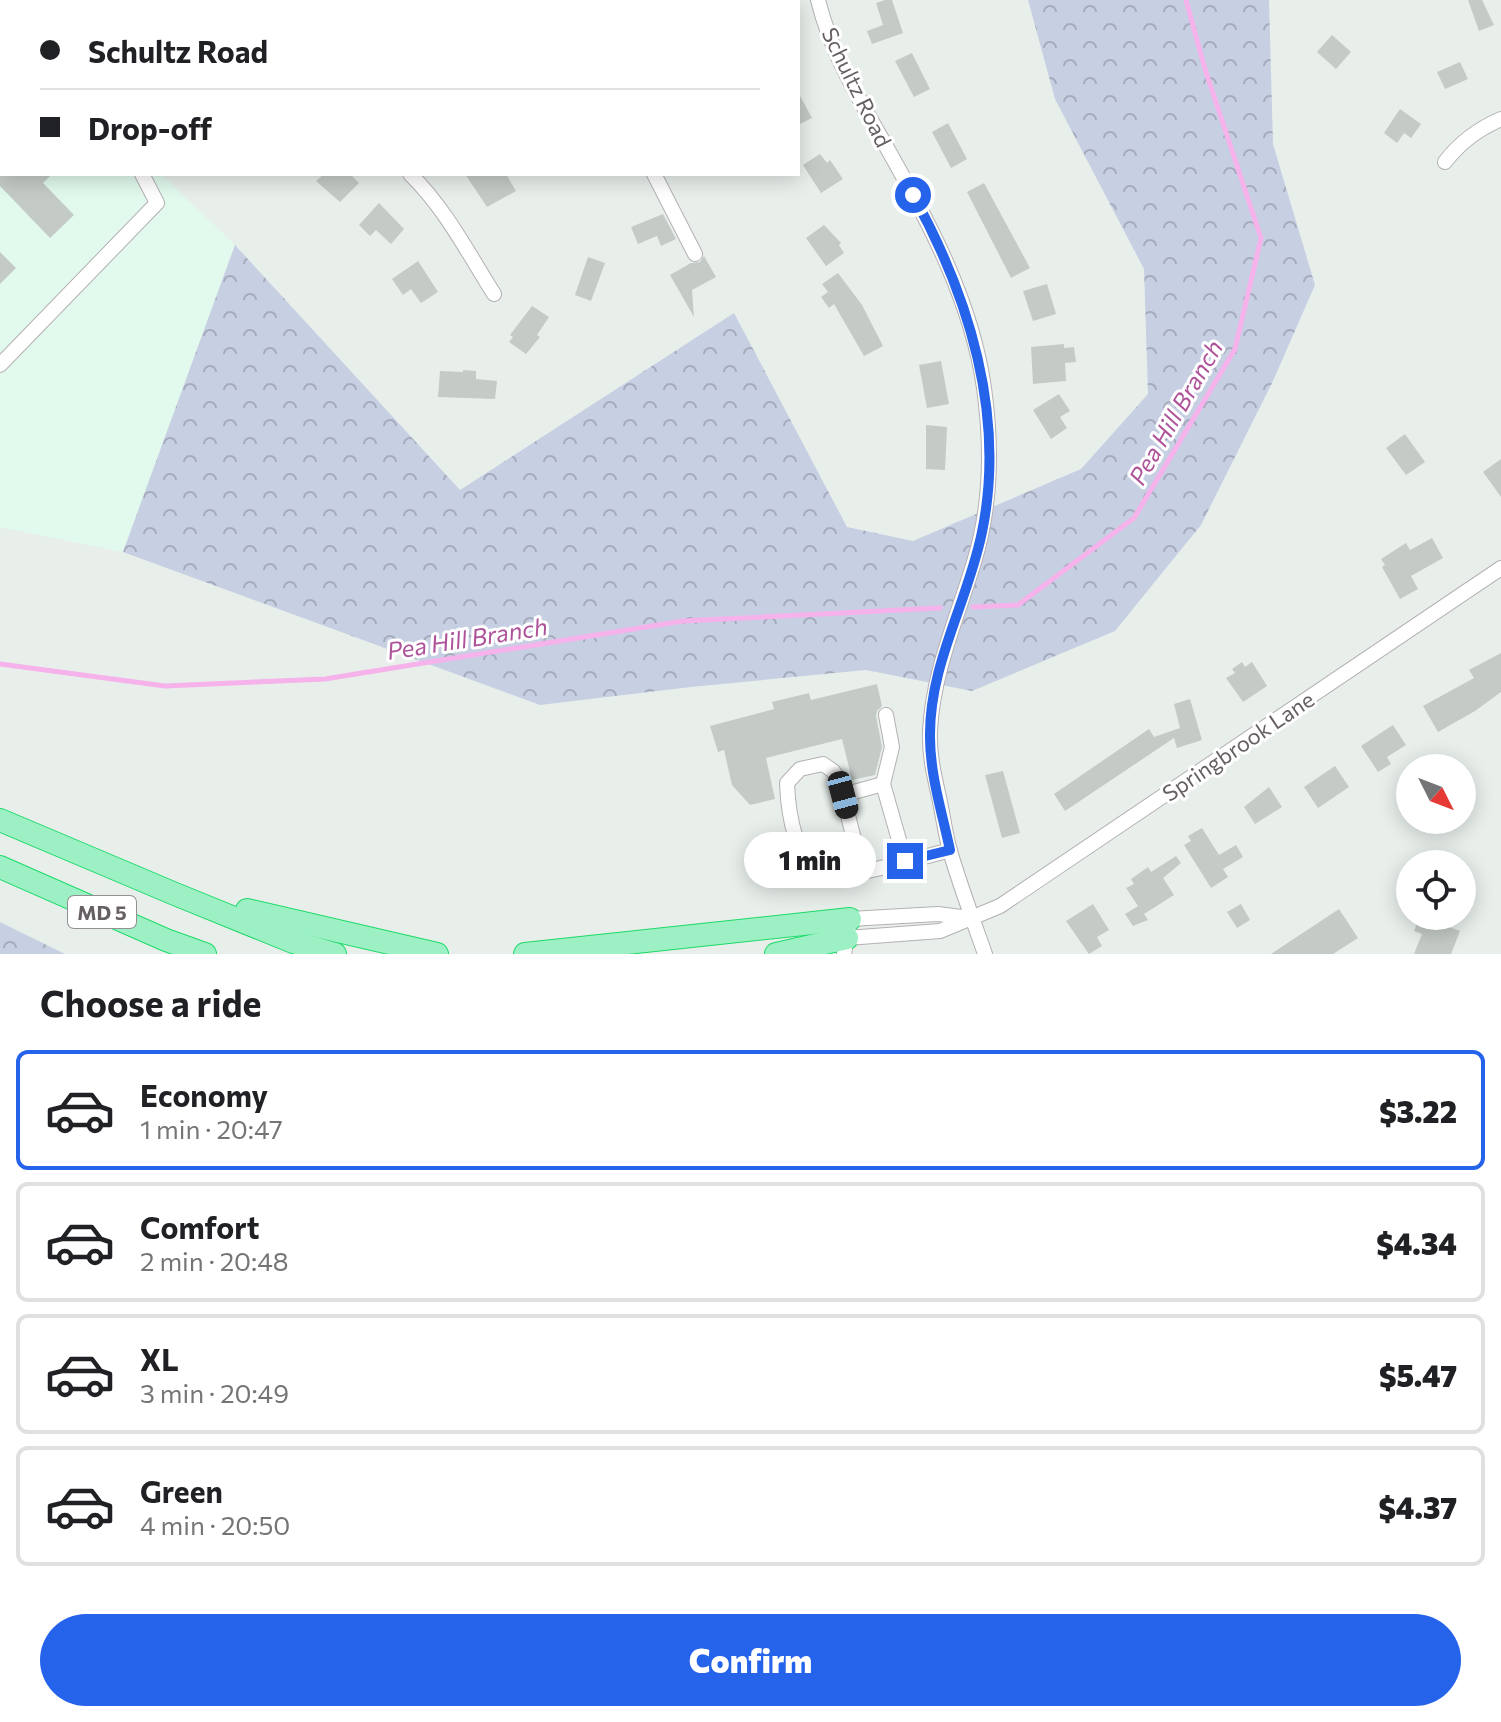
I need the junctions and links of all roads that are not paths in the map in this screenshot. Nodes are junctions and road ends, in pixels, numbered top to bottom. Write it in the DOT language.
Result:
graph roads {
  1 [pos="818,0"];
  2 [pos="1501,119"];
  3 [pos="1445,162"];
  4 [pos="143,176"];
  5 [pos="412,176"];
  6 [pos="655,176"];
  7 [pos="695,254"];
  8 [pos="494,294"];
  9 [pos="0,365"];
  10 [pos="1501,568"];
  11 [pos="886,715"];
  12 [pos="883,784"];
  13 [pos="843,795"];
  14 [pos="0,820"];
  15 [pos="950,850"];
  16 [pos="905,861"];
  17 [pos="0,867"];
  18 [pos="862,871"];
  19 [pos="175,894"];
  20 [pos="973,918"];
  21 [pos="847,937"];
  22 [pos="205,954"];
  23 [pos="335,954"];
  24 [pos="437,954"];
  25 [pos="525,954"];
  26 [pos="776,954"];
  27 [pos="985,954"];
  1 -- 15 [label="street, Schultz Road"];
  2 -- 3 [label="street"];
  4 -- 9 [label="street"];
  5 -- 8 [label="street"];
  6 -- 7 [label="street"];
  10 -- 20 [label="street, Springbrook Lane"];
  11 -- 12 [label="street"];
  12 -- 13 [label="street"];
  12 -- 16 [label="street"];
  13 -- 18 [label="street"];
  13 -- 18 [label="street"];
  14 -- 19 [label="highway, MD 5"];
  15 -- 16 [label="street"];
  15 -- 20 [label="street, Schultz Road"];
  16 -- 18 [label="street"];
  17 -- 22 [label="highway, MD 5"];
  19 -- 23 [label="highway, MD 5"];
  19 -- 24 [label="highway"];
  20 -- 21 [label="street"];
  20 -- 27 [label="street, Schultz Road"];
  21 -- 25 [label="highway"];
  21 -- 26 [label="highway"];
}
